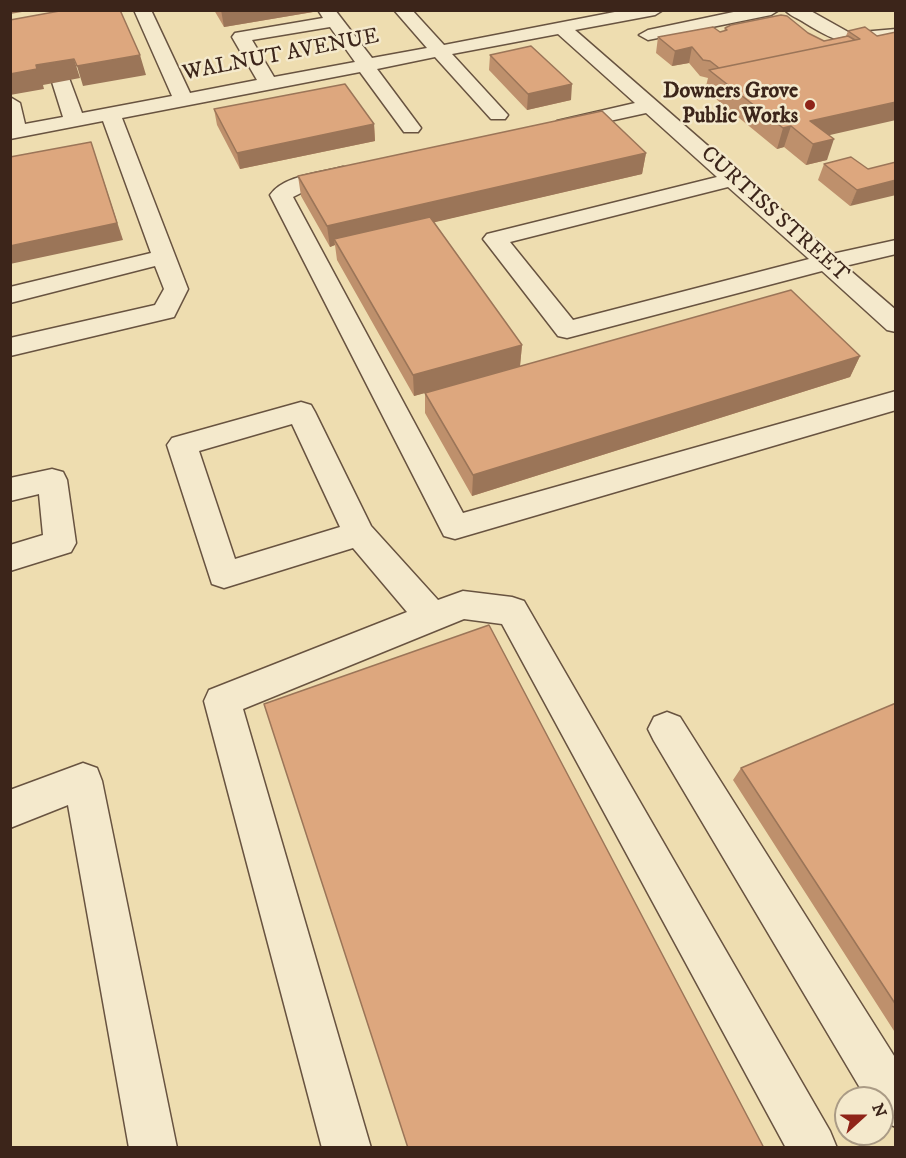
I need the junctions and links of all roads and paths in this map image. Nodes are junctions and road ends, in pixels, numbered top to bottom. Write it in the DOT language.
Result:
graph roads {
  1 [pos="142,10"];
  2 [pos="771,10"];
  3 [pos="793,10"];
  4 [pos="410,12"];
  5 [pos="642,12"];
  6 [pos="531,15"];
  7 [pos="330,16"];
  8 [pos="555,29"];
  9 [pos="896,34"];
  10 [pos="648,35"];
  11 [pos="440,50"];
  12 [pos="366,64"];
  13 [pos="62,82"];
  14 [pos="268,83"];
  15 [pos="209,94"];
  16 [pos="183,99"];
  17 [pos="10,103"];
  18 [pos="650,106"];
  19 [pos="110,113"];
  20 [pos="220,114"];
  21 [pos="74,120"];
  22 [pos="411,128"];
  23 [pos="545,129"];
  24 [pos="502,130"];
  25 [pos="14,132"];
  26 [pos="370,168"];
  27 [pos="734,179"];
  28 [pos="896,247"];
  29 [pos="164,257"];
  30 [pos="828,263"];
  31 [pos="10,295"];
  32 [pos="896,324"];
  33 [pos="10,347"];
  34 [pos="896,400"];
  35 [pos="10,490"];
  36 [pos="359,534"];
  37 [pos="10,558"];
  38 [pos="432,617"];
  39 [pos="667,729"];
  40 [pos="10,809"];
  41 [pos="896,1103"];
  42 [pos="153,1148"];
  43 [pos="347,1148"];
  44 [pos="813,1148"];
  1 -- 16 [label="street"];
  2 -- 10 [label="street"];
  3 -- 9 [label="street"];
  4 -- 11 [label="street"];
  5 -- 8 [label="street"];
  6 -- 8 [label="street, CURTISS STREET"];
  7 -- 12 [label="street"];
  7 -- 14 [label="street"];
  8 -- 11 [label="street, WALNUT AVENUE"];
  8 -- 18 [label="street, CURTISS STREET"];
  11 -- 12 [label="street, WALNUT AVENUE"];
  11 -- 24 [label="street"];
  12 -- 14 [label="street, WALNUT AVENUE"];
  12 -- 22 [label="street"];
  13 -- 21 [label="street"];
  14 -- 15 [label="street, WALNUT AVENUE"];
  15 -- 16 [label="street, WALNUT AVENUE"];
  15 -- 20 [label="street"];
  16 -- 19 [label="street, WALNUT AVENUE"];
  17 -- 25 [label="street"];
  18 -- 23 [label="street"];
  18 -- 27 [label="street, CURTISS STREET"];
  19 -- 21 [label="street, WALNUT AVENUE"];
  19 -- 29 [label="street"];
  21 -- 25 [label="street, WALNUT AVENUE"];
  26 -- 34 [label="street"];
  27 -- 30 [label="street, CURTISS STREET"];
  27 -- 30 [label="street"];
  28 -- 30 [label="street"];
  29 -- 31 [label="street"];
  29 -- 33 [label="street"];
  30 -- 32 [label="street, CURTISS STREET"];
  35 -- 37 [label="street"];
  36 -- 36 [label="street"];
  36 -- 38 [label="street"];
  38 -- 43 [label="street"];
  38 -- 44 [label="street"];
  39 -- 41 [label="street"];
  40 -- 42 [label="street"];
}
